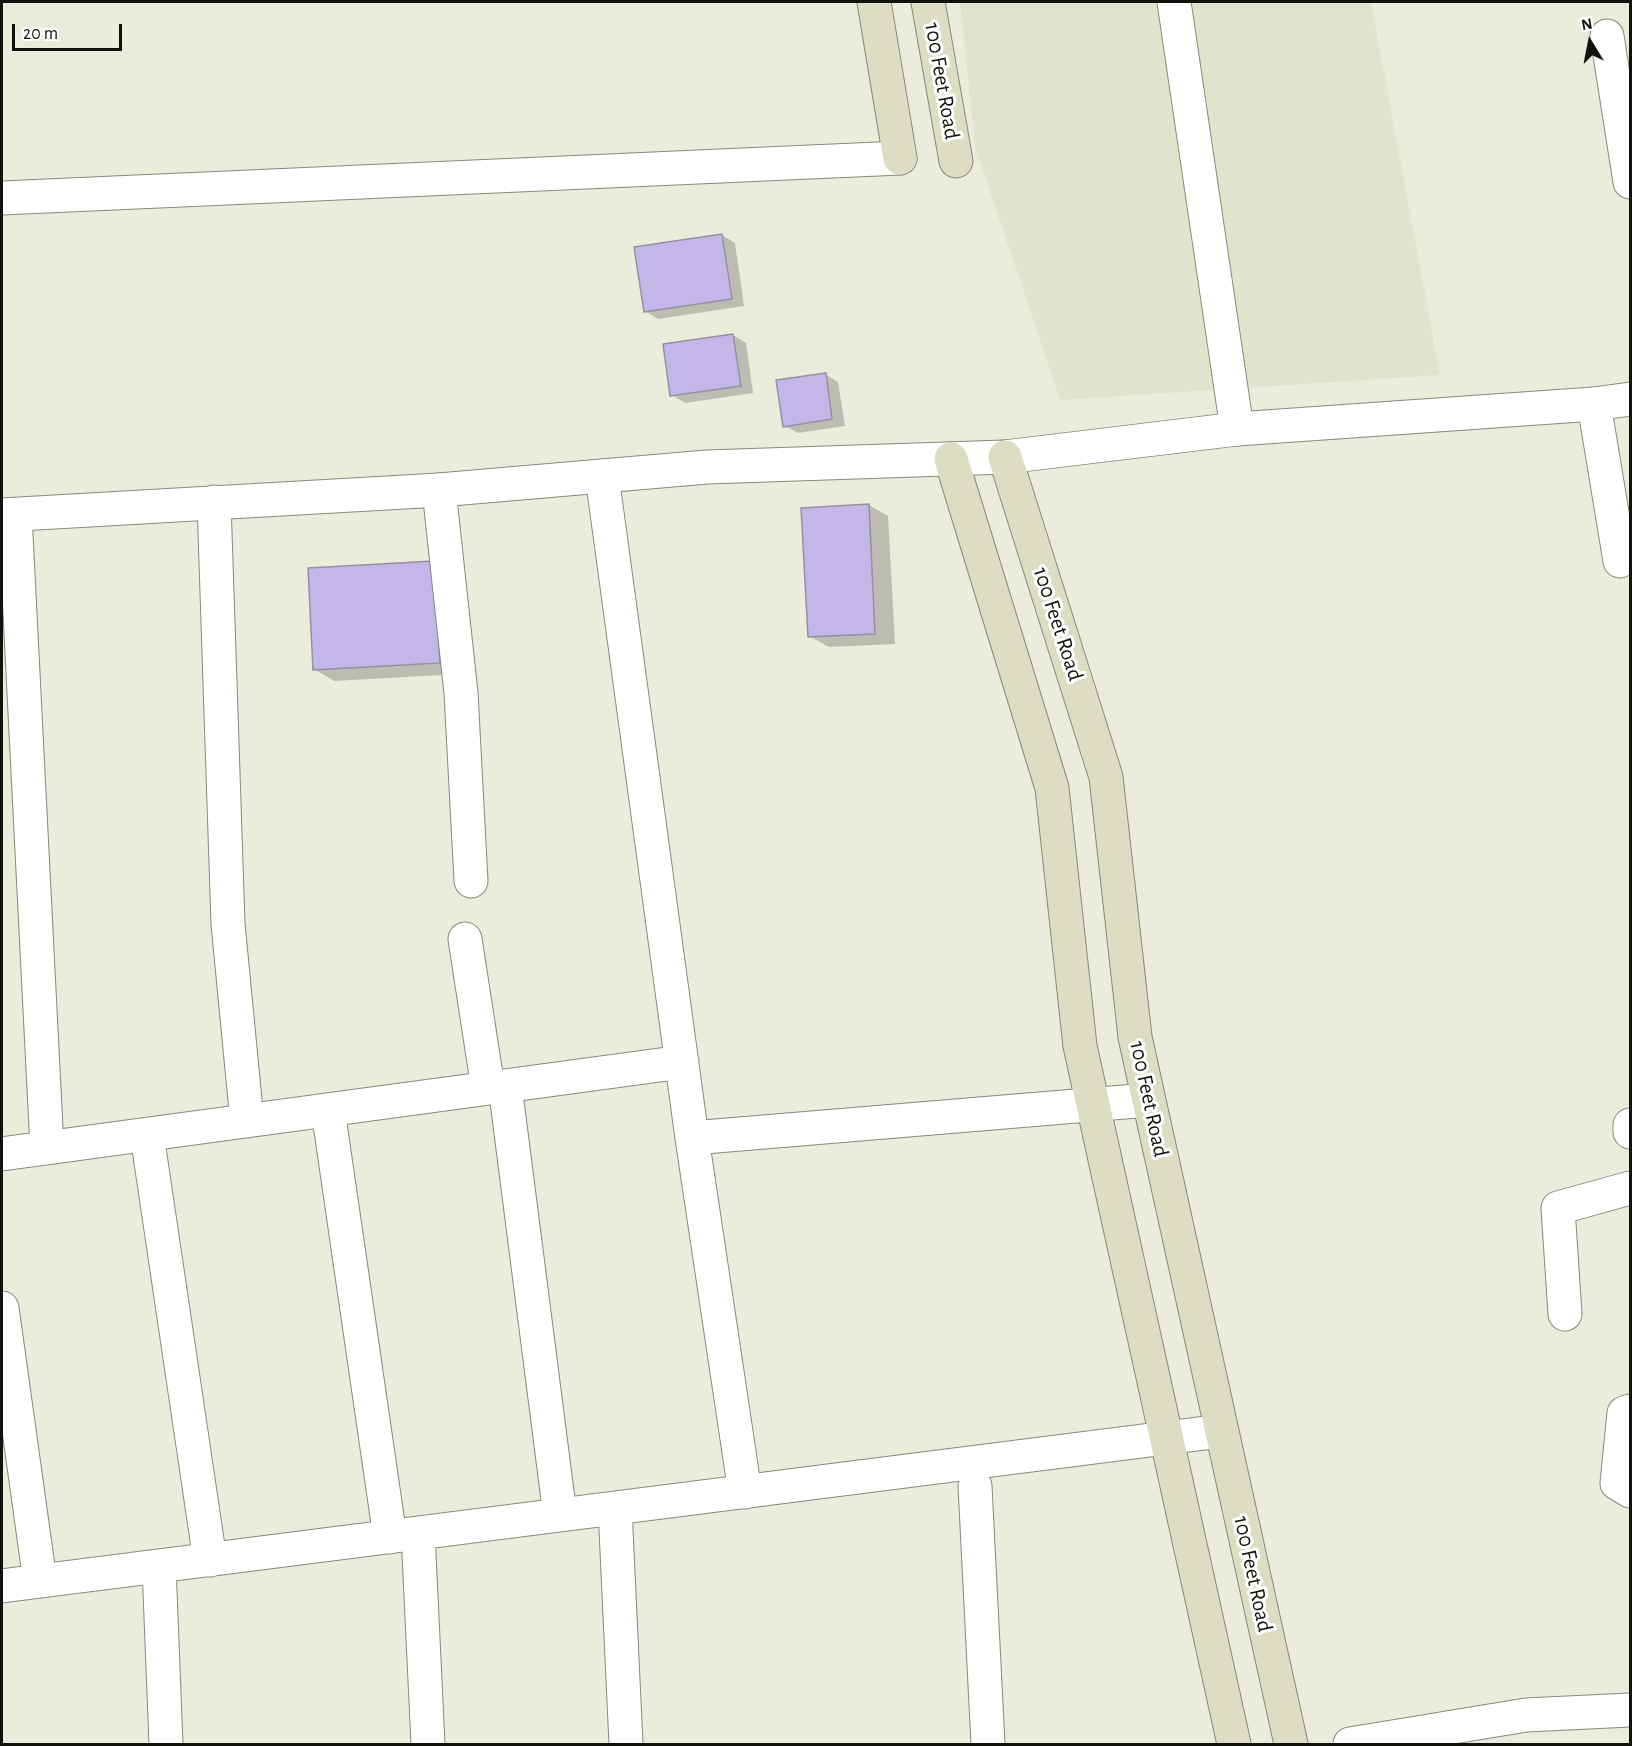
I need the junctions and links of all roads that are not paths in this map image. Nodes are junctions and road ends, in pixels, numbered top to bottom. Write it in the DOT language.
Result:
graph roads {
  1 [pos="874,2"];
  2 [pos="928,2"];
  3 [pos="1174,2"];
  4 [pos="1607,36"];
  5 [pos="900,158"];
  6 [pos="956,161"];
  7 [pos="1630,182"];
  8 [pos="2,198"];
  9 [pos="1630,399"];
  10 [pos="1594,404"];
  11 [pos="1237,429"];
  12 [pos="1005,457"];
  13 [pos="951,459"];
  14 [pos="602,476"];
  15 [pos="439,490"];
  16 [pos="214,502"];
  17 [pos="8,515"];
  18 [pos="1620,561"];
  19 [pos="471,881"];
  20 [pos="465,939"];
  21 [pos="682,1062"];
  22 [pos="497,1087"];
  23 [pos="1148,1100"];
  24 [pos="1092,1104"];
  25 [pos="328,1110"];
  26 [pos="247,1121"];
  27 [pos="1630,1125"];
  28 [pos="1630,1132"];
  29 [pos="147,1135"];
  30 [pos="692,1138"];
  31 [pos="47,1148"];
  32 [pos="2,1154"];
  33 [pos="1630,1188"];
  34 [pos="2,1308"];
  35 [pos="1565,1314"];
  36 [pos="1630,1411"];
  37 [pos="1221,1431"];
  38 [pos="1167,1438"];
  39 [pos="975,1486"];
  40 [pos="1630,1491"];
  41 [pos="745,1492"];
  42 [pos="615,1508"];
  43 [pos="560,1515"];
  44 [pos="404,1535"];
  45 [pos="210,1560"];
  46 [pos="159,1566"];
  47 [pos="40,1581"];
  48 [pos="2,1586"];
  49 [pos="1630,1710"];
  50 [pos="166,1744"];
  51 [pos="428,1744"];
  52 [pos="626,1744"];
  53 [pos="988,1744"];
  54 [pos="1234,1744"];
  55 [pos="1291,1744"];
  56 [pos="1350,1744"];
  1 -- 5 [label="main road"];
  2 -- 6 [label="main road, 100 Feet Road"];
  3 -- 11 [label="street"];
  4 -- 7 [label="street"];
  5 -- 8 [label="street"];
  9 -- 10 [label="street"];
  10 -- 11 [label="street"];
  10 -- 18 [label="street"];
  11 -- 12 [label="street"];
  12 -- 13 [label="street"];
  12 -- 23 [label="main road, 100 Feet Road"];
  13 -- 14 [label="street"];
  13 -- 24 [label="main road"];
  14 -- 15 [label="street"];
  14 -- 21 [label="street"];
  15 -- 16 [label="street"];
  15 -- 19 [label="street"];
  16 -- 17 [label="street"];
  16 -- 26 [label="street"];
  17 -- 31 [label="street"];
  20 -- 22 [label="street"];
  21 -- 22 [label="street"];
  21 -- 30 [label="street"];
  22 -- 25 [label="street"];
  22 -- 43 [label="street"];
  23 -- 24 [label="street"];
  23 -- 37 [label="main road, 100 Feet Road"];
  24 -- 30 [label="street"];
  24 -- 38 [label="main road"];
  25 -- 26 [label="street"];
  25 -- 44 [label="street"];
  26 -- 29 [label="street"];
  27 -- 28 [label="street"];
  29 -- 31 [label="street"];
  29 -- 45 [label="street"];
  30 -- 41 [label="street"];
  31 -- 32 [label="street"];
  33 -- 35 [label="street"];
  34 -- 47 [label="street"];
  36 -- 40 [label="street"];
  37 -- 38 [label="street"];
  37 -- 55 [label="main road, 100 Feet Road"];
  38 -- 41 [label="street"];
  38 -- 54 [label="main road"];
  39 -- 53 [label="street"];
  41 -- 42 [label="street"];
  42 -- 43 [label="street"];
  42 -- 52 [label="street"];
  43 -- 44 [label="street"];
  44 -- 45 [label="street"];
  44 -- 51 [label="street"];
  45 -- 46 [label="street"];
  46 -- 47 [label="street"];
  46 -- 50 [label="street"];
  47 -- 48 [label="street"];
  49 -- 56 [label="street"];
}
